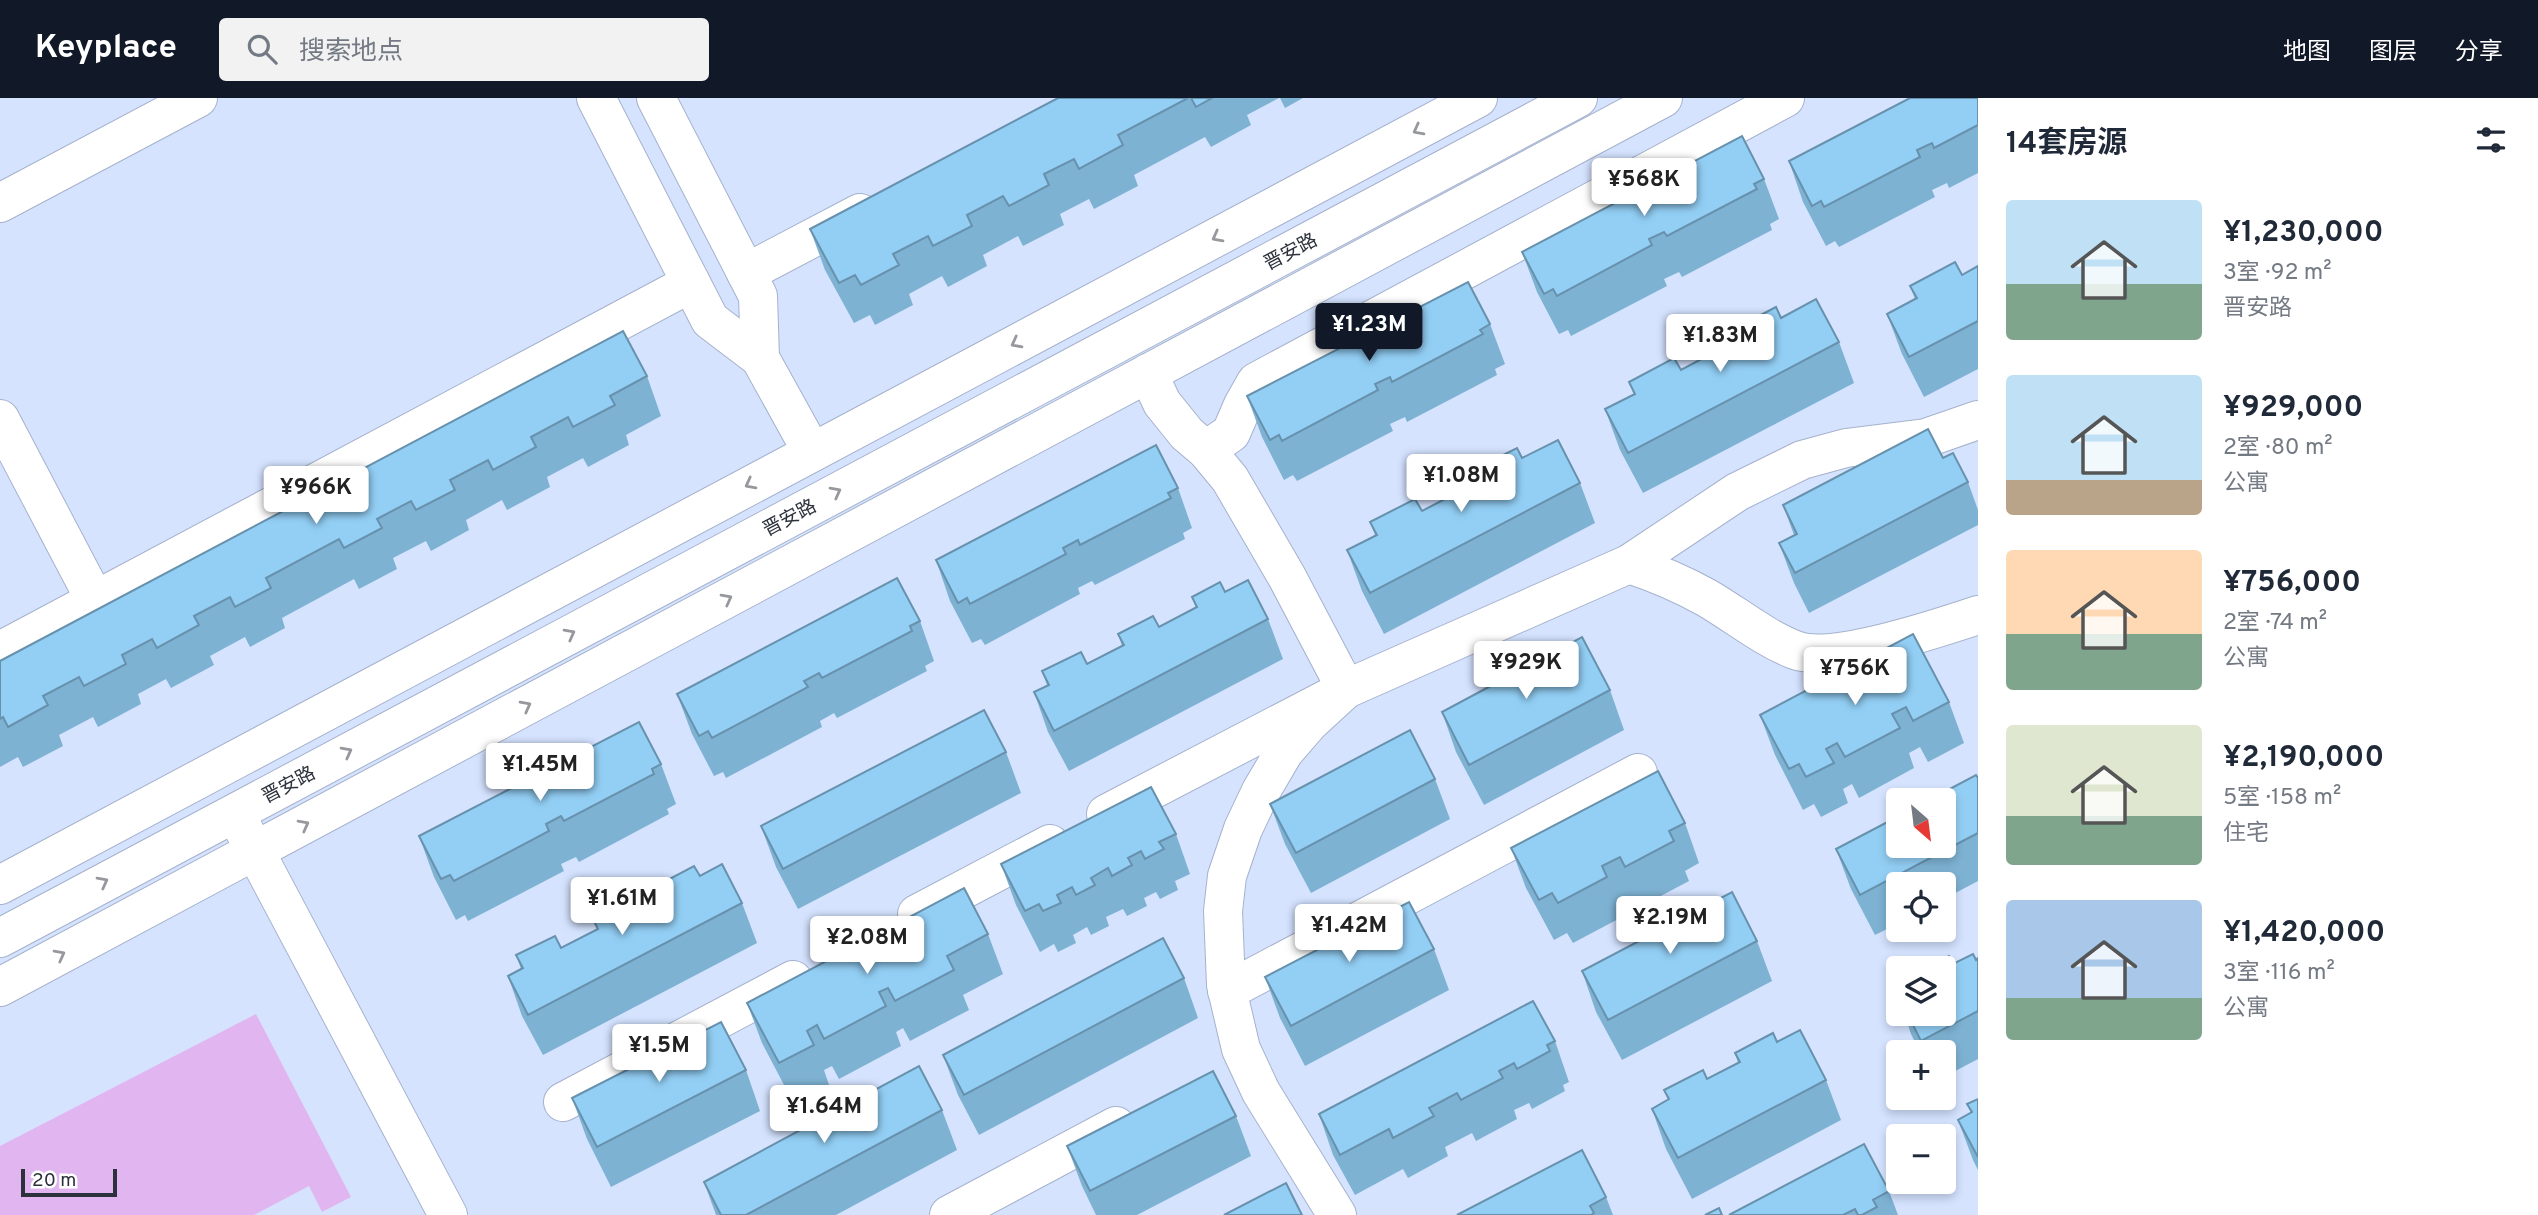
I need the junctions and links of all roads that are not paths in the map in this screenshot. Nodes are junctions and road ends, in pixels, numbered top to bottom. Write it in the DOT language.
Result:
graph roads {
  1 [pos="198,98"];
  2 [pos="596,98"];
  3 [pos="656,98"];
  4 [pos="1478,98"];
  5 [pos="1578,98"];
  6 [pos="1663,98"];
  7 [pos="1785,98"];
  8 [pos="894,195"];
  9 [pos="0,203"];
  10 [pos="746,273"];
  11 [pos="691,283"];
  12 [pos="760,359"];
  13 [pos="1148,373"];
  14 [pos="0,419"];
  15 [pos="1978,420"];
  16 [pos="1206,450"];
  17 [pos="812,452"];
  18 [pos="1629,564"];
  19 [pos="95,600"];
  20 [pos="1978,615"];
  21 [pos="0,651"];
  22 [pos="1346,690"];
  23 [pos="1639,773"];
  24 [pos="235,812"];
  25 [pos="255,851"];
  26 [pos="0,884"];
  27 [pos="881,933"];
  28 [pos="0,937"];
  29 [pos="820,966"];
  30 [pos="0,987"];
  31 [pos="1227,991"];
  32 [pos="563,1102"];
  33 [pos="1146,1110"];
  34 [pos="448,1215"];
  35 [pos="949,1215"];
  36 [pos="1338,1215"];
  1 -- 9 [label="main road"];
  2 -- 11 [label="main road"];
  3 -- 10 [label="main road"];
  4 -- 17 [label="main road, one-way"];
  24 -- 5 [label="main road, 晋安路, one-way"];
  6 -- 13 [label="main road"];
  7 -- 16 [label="main road"];
  8 -- 10 [label="main road"];
  10 -- 12 [label="main road"];
  11 -- 12 [label="main road"];
  11 -- 19 [label="main road"];
  12 -- 17 [label="main road"];
  13 -- 16 [label="main road"];
  25 -- 13 [label="main road, one-way"];
  14 -- 19 [label="main road"];
  15 -- 18 [label="main road"];
  16 -- 22 [label="main road"];
  17 -- 26 [label="main road, one-way"];
  18 -- 20 [label="main road"];
  18 -- 22 [label="main road"];
  19 -- 21 [label="main road"];
  22 -- 27 [label="main road"];
  22 -- 31 [label="main road"];
  23 -- 31 [label="main road"];
  24 -- 25 [label="main road"];
  28 -- 24 [label="main road, 晋安路, one-way"];
  30 -- 25 [label="main road, one-way"];
  25 -- 34 [label="main road"];
  29 -- 32 [label="main road"];
  31 -- 36 [label="main road"];
  33 -- 35 [label="main road"];
}
